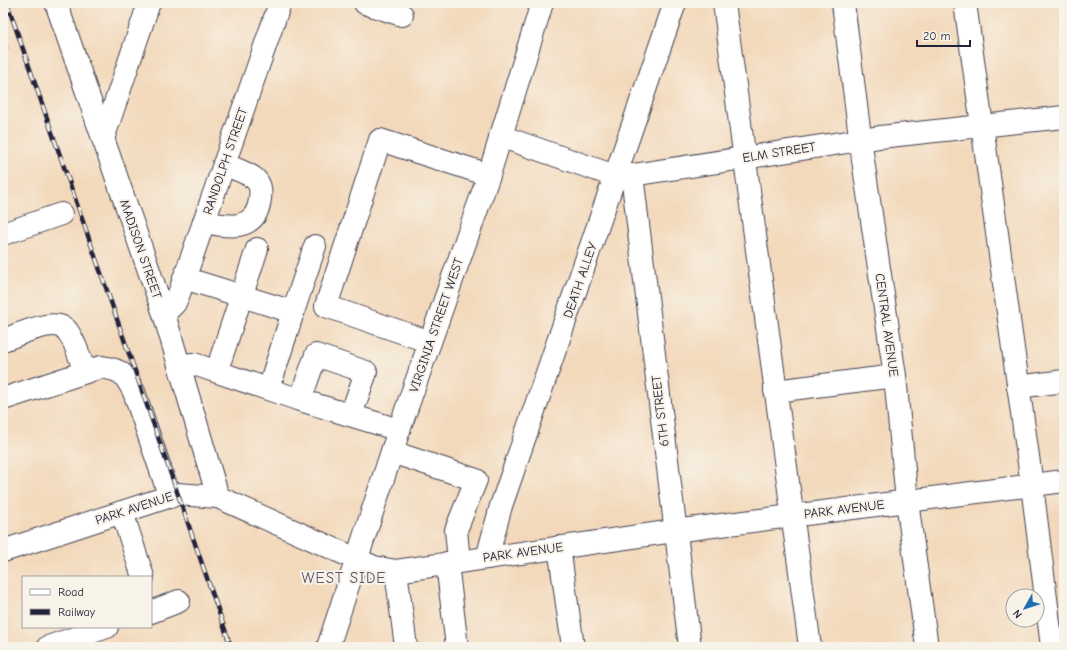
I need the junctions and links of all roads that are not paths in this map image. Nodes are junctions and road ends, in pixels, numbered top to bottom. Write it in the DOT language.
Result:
graph roads {
  1 [pos="56,3"];
  2 [pos="149,3"];
  3 [pos="280,3"];
  4 [pos="365,3"];
  5 [pos="542,3"];
  6 [pos="675,3"];
  7 [pos="724,3"];
  8 [pos="843,3"];
  9 [pos="965,3"];
  10 [pos="402,15"];
  11 [pos="1064,117"];
  12 [pos="982,126"];
  13 [pos="500,136"];
  14 [pos="103,139"];
  15 [pos="861,140"];
  16 [pos="744,157"];
  17 [pos="224,164"];
  18 [pos="624,174"];
  19 [pos="489,175"];
  20 [pos="61,214"];
  21 [pos="204,222"];
  22 [pos="3,234"];
  23 [pos="315,246"];
  24 [pos="257,249"];
  25 [pos="184,278"];
  26 [pos="242,296"];
  27 [pos="293,312"];
  28 [pos="164,314"];
  29 [pos="3,340"];
  30 [pos="430,342"];
  31 [pos="221,358"];
  32 [pos="179,365"];
  33 [pos="85,372"];
  34 [pos="273,375"];
  35 [pos="894,376"];
  36 [pos="1064,381"];
  37 [pos="1018,387"];
  38 [pos="775,391"];
  39 [pos="3,398"];
  40 [pos="300,400"];
  41 [pos="351,415"];
  42 [pos="399,430"];
  43 [pos="392,452"];
  44 [pos="1064,481"];
  45 [pos="1032,485"];
  46 [pos="170,497"];
  47 [pos="218,497"];
  48 [pos="907,501"];
  49 [pos="122,512"];
  50 [pos="792,516"];
  51 [pos="674,531"];
  52 [pos="559,547"];
  53 [pos="3,551"];
  54 [pos="356,558"];
  55 [pos="487,558"];
  56 [pos="453,562"];
  57 [pos="396,571"];
  58 [pos="143,576"];
  59 [pos="180,601"];
  60 [pos="152,609"];
  61 [pos="105,628"];
  62 [pos="70,644"];
  63 [pos="48,647"];
  64 [pos="328,647"];
  65 [pos="406,647"];
  66 [pos="457,647"];
  67 [pos="573,647"];
  68 [pos="690,647"];
  69 [pos="810,647"];
  70 [pos="927,647"];
  71 [pos="1052,647"];
  1 -- 14 [label="street, MADISON STREET"];
  2 -- 14 [label="street"];
  3 -- 17 [label="street, RANDOLPH STREET"];
  4 -- 10 [label="street"];
  5 -- 13 [label="street, VIRGINIA STREET WEST"];
  6 -- 18 [label="street, DEATH ALLEY"];
  7 -- 16 [label="street"];
  8 -- 15 [label="street, CENTRAL AVENUE"];
  9 -- 12 [label="street"];
  11 -- 12 [label="street, ELM STREET"];
  12 -- 15 [label="street, ELM STREET"];
  12 -- 37 [label="street"];
  13 -- 18 [label="street, ELM STREET"];
  13 -- 19 [label="street, VIRGINIA STREET WEST"];
  14 -- 28 [label="street, MADISON STREET"];
  15 -- 16 [label="street, ELM STREET"];
  15 -- 35 [label="street, CENTRAL AVENUE"];
  16 -- 18 [label="street, ELM STREET"];
  16 -- 38 [label="street"];
  17 -- 21 [label="street, RANDOLPH STREET"];
  17 -- 21 [label="street"];
  18 -- 51 [label="street, 6TH STREET"];
  18 -- 55 [label="street, DEATH ALLEY"];
  19 -- 30 [label="street, VIRGINIA STREET WEST"];
  19 -- 30 [label="street"];
  20 -- 22 [label="street"];
  21 -- 25 [label="street, RANDOLPH STREET"];
  23 -- 27 [label="street"];
  24 -- 26 [label="street"];
  25 -- 26 [label="street"];
  25 -- 28 [label="street, RANDOLPH STREET"];
  26 -- 27 [label="street"];
  26 -- 31 [label="street"];
  27 -- 34 [label="street"];
  28 -- 32 [label="street, MADISON STREET"];
  29 -- 33 [label="street"];
  30 -- 42 [label="street, VIRGINIA STREET WEST"];
  32 -- 40 [label="street"];
  32 -- 47 [label="street, MADISON STREET"];
  33 -- 39 [label="street"];
  33 -- 46 [label="street"];
  35 -- 38 [label="street"];
  35 -- 48 [label="street, CENTRAL AVENUE"];
  36 -- 37 [label="street"];
  37 -- 45 [label="street"];
  38 -- 50 [label="street"];
  40 -- 41 [label="street"];
  40 -- 41 [label="street"];
  41 -- 42 [label="street"];
  42 -- 43 [label="street, VIRGINIA STREET WEST"];
  43 -- 54 [label="street, VIRGINIA STREET WEST"];
  43 -- 56 [label="street"];
  44 -- 45 [label="street, PARK AVENUE"];
  45 -- 48 [label="street, PARK AVENUE"];
  45 -- 71 [label="street"];
  46 -- 47 [label="street, PARK AVENUE"];
  46 -- 49 [label="street, PARK AVENUE"];
  47 -- 54 [label="street, PARK AVENUE"];
  48 -- 50 [label="street, PARK AVENUE"];
  48 -- 70 [label="street, CENTRAL AVENUE"];
  49 -- 53 [label="street, PARK AVENUE"];
  49 -- 58 [label="street"];
  50 -- 51 [label="street, PARK AVENUE"];
  50 -- 69 [label="street"];
  51 -- 52 [label="street, PARK AVENUE"];
  51 -- 68 [label="street, 6TH STREET"];
  52 -- 55 [label="street, PARK AVENUE"];
  52 -- 67 [label="street"];
  54 -- 57 [label="street, PARK AVENUE"];
  54 -- 64 [label="street, VIRGINIA STREET WEST"];
  55 -- 56 [label="street, PARK AVENUE"];
  56 -- 57 [label="street, PARK AVENUE"];
  56 -- 66 [label="street"];
  57 -- 65 [label="street"];
  59 -- 60 [label="street"];
  61 -- 62 [label="street"];
  62 -- 63 [label="street"];
}
